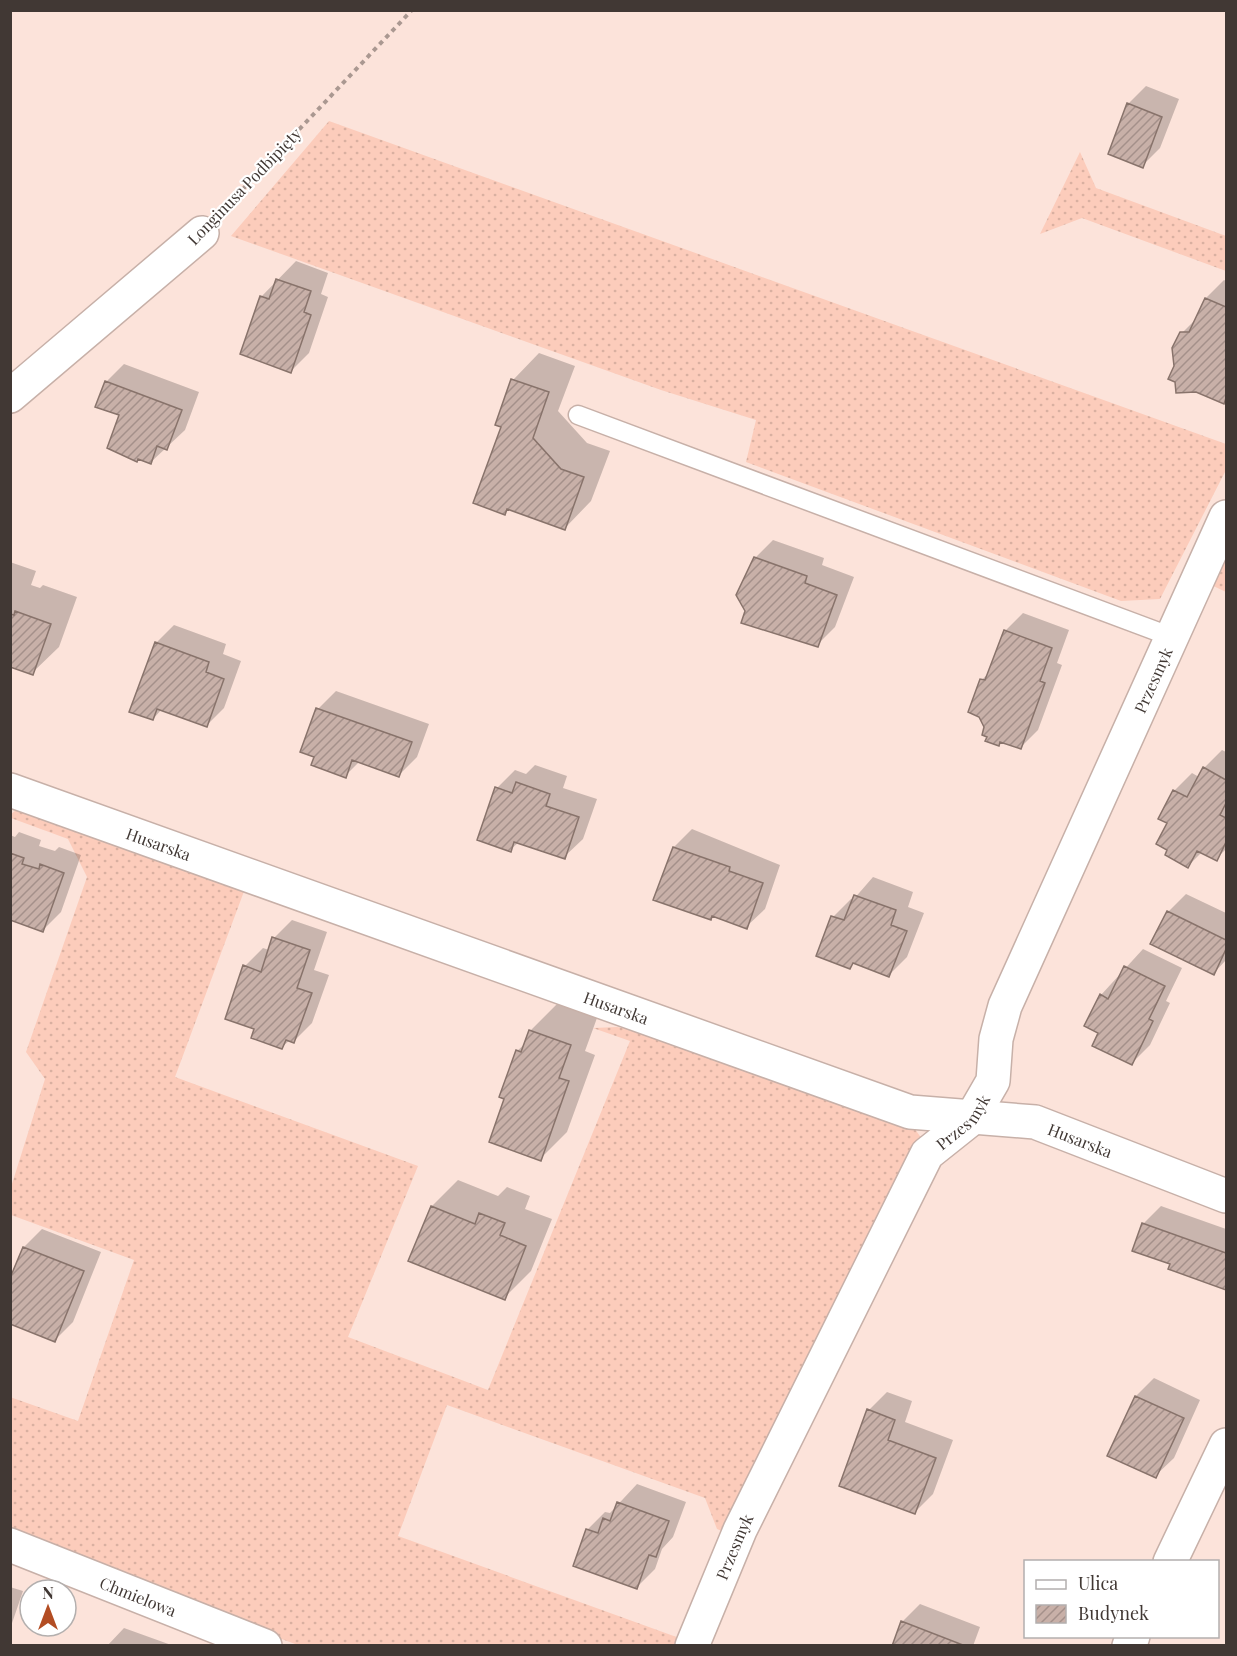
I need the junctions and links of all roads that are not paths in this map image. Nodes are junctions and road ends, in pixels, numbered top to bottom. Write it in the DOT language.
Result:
graph roads {
  1 [pos="202,232"];
  2 [pos="10,396"];
  3 [pos="578,415"];
  4 [pos="1227,517"];
  5 [pos="1172,637"];
  6 [pos="10,790"];
  7 [pos="971,1119"];
  8 [pos="1227,1196"];
  9 [pos="1227,1445"];
  10 [pos="10,1545"];
  11 [pos="1171,1560"];
  12 [pos="265,1646"];
  13 [pos="692,1646"];
  1 -- 2 [label="street, Longinusa Podbipięty"];
  3 -- 5 [label="lane"];
  4 -- 5 [label="street, Przesmyk"];
  5 -- 7 [label="street, Przesmyk"];
  6 -- 7 [label="street, Husarska"];
  7 -- 8 [label="street, Husarska"];
  7 -- 13 [label="street, Przesmyk"];
  9 -- 11 [label="street"];
  10 -- 12 [label="street, Chmielowa"];
}
